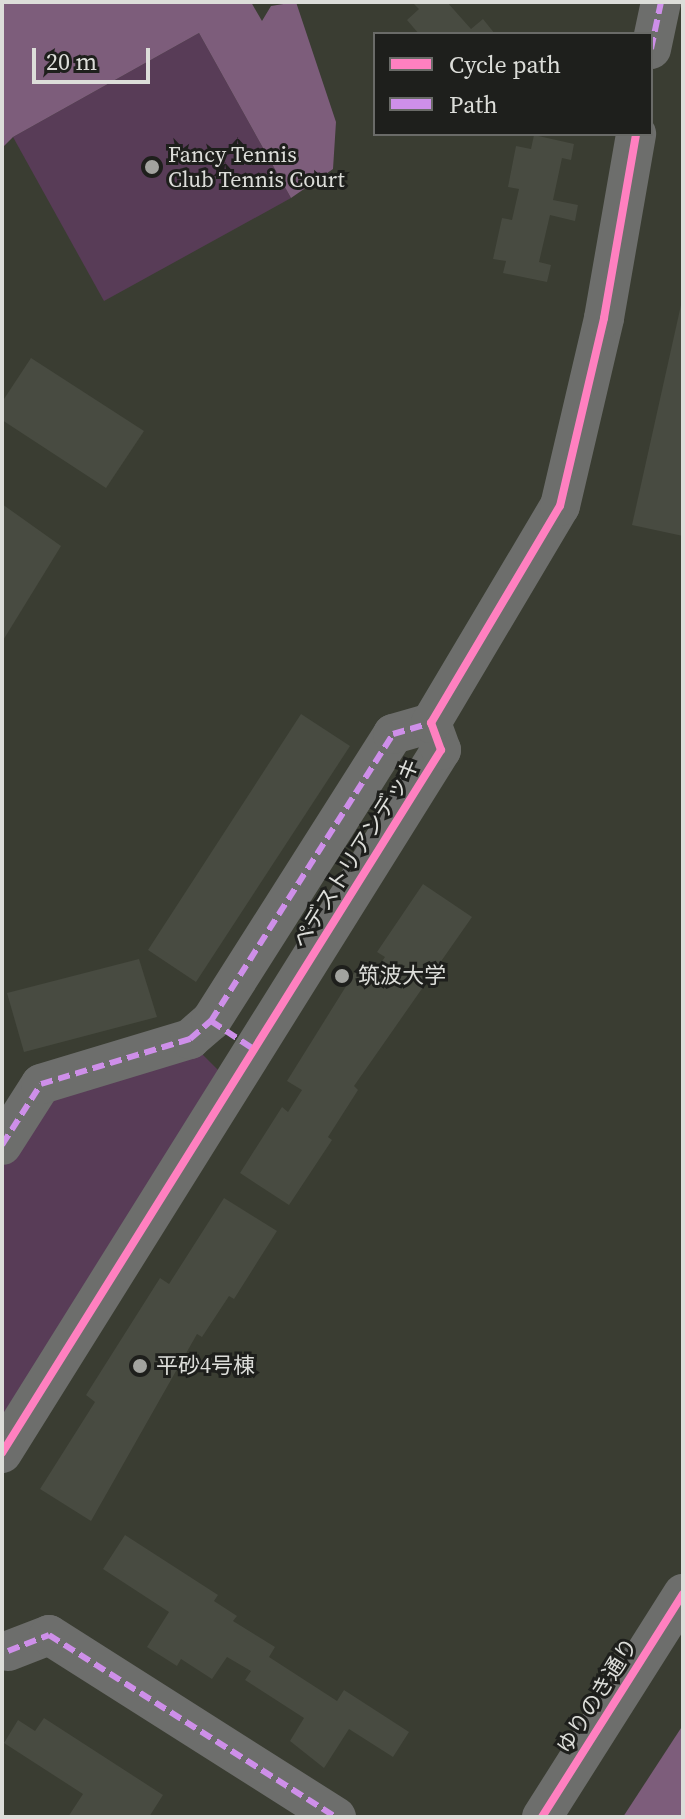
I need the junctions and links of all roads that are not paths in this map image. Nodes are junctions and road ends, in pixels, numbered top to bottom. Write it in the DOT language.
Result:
graph roads {
  1 [pos="661,2"];
  2 [pos="653,40"];
  3 [pos="636,136"];
  4 [pos="431,723"];
  5 [pos="211,1021"];
  6 [pos="255,1050"];
  7 [pos="2,1145"];
  8 [pos="2,1453"];
  9 [pos="683,1594"];
  10 [pos="4,1653"];
  11 [pos="336,1817"];
  12 [pos="542,1817"];
  1 -- 2 [label="street"];
  3 -- 4 [label="street"];
  4 -- 5 [label="street"];
  4 -- 6 [label="street, ペデストリアンデッキ"];
  5 -- 6 [label="street"];
  5 -- 7 [label="street"];
  6 -- 8 [label="street, ペデストリアンデッキ"];
  9 -- 12 [label="street, ゆりのき通り"];
  10 -- 11 [label="street"];
}
